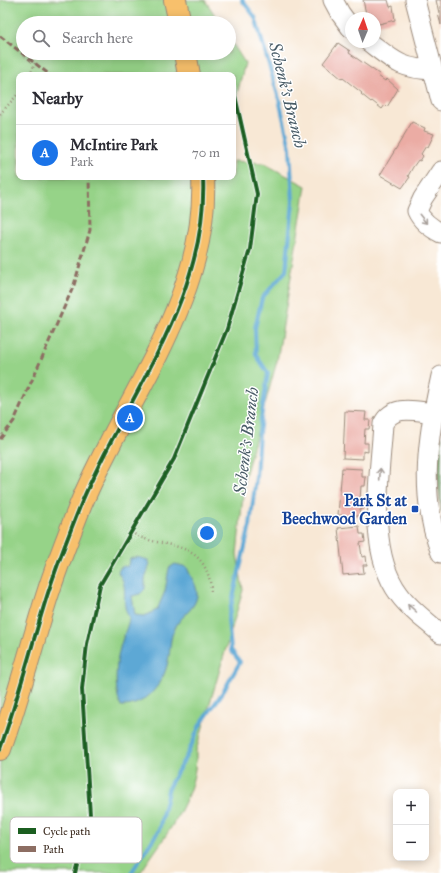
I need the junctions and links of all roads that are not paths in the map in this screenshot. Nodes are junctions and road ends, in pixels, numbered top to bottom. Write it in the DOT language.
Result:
graph roads {
  1 [pos="176,0"];
  2 [pos="333,0"];
  3 [pos="415,0"];
  4 [pos="179,16"];
  5 [pos="345,20"];
  6 [pos="377,48"];
  7 [pos="186,60"];
  8 [pos="433,70"];
  9 [pos="188,72"];
  10 [pos="441,101"];
  11 [pos="441,171"];
  12 [pos="203,180"];
  13 [pos="441,233"];
  14 [pos="441,376"];
  15 [pos="434,413"];
  16 [pos="441,553"];
  17 [pos="441,634"];
  18 [pos="1,745"];
  1 -- 4 [label="main road"];
  2 -- 5 [label="street"];
  3 -- 8 [label="street"];
  6 -- 8 [label="street"];
  7 -- 9 [label="main road"];
  8 -- 10 [label="street"];
  11 -- 13 [label="street, one-way"];
  12 -- 18 [label="main road"];
  14 -- 15 [label="street"];
  15 -- 16 [label="street"];
  17 -- 15 [label="street, one-way"];
}
